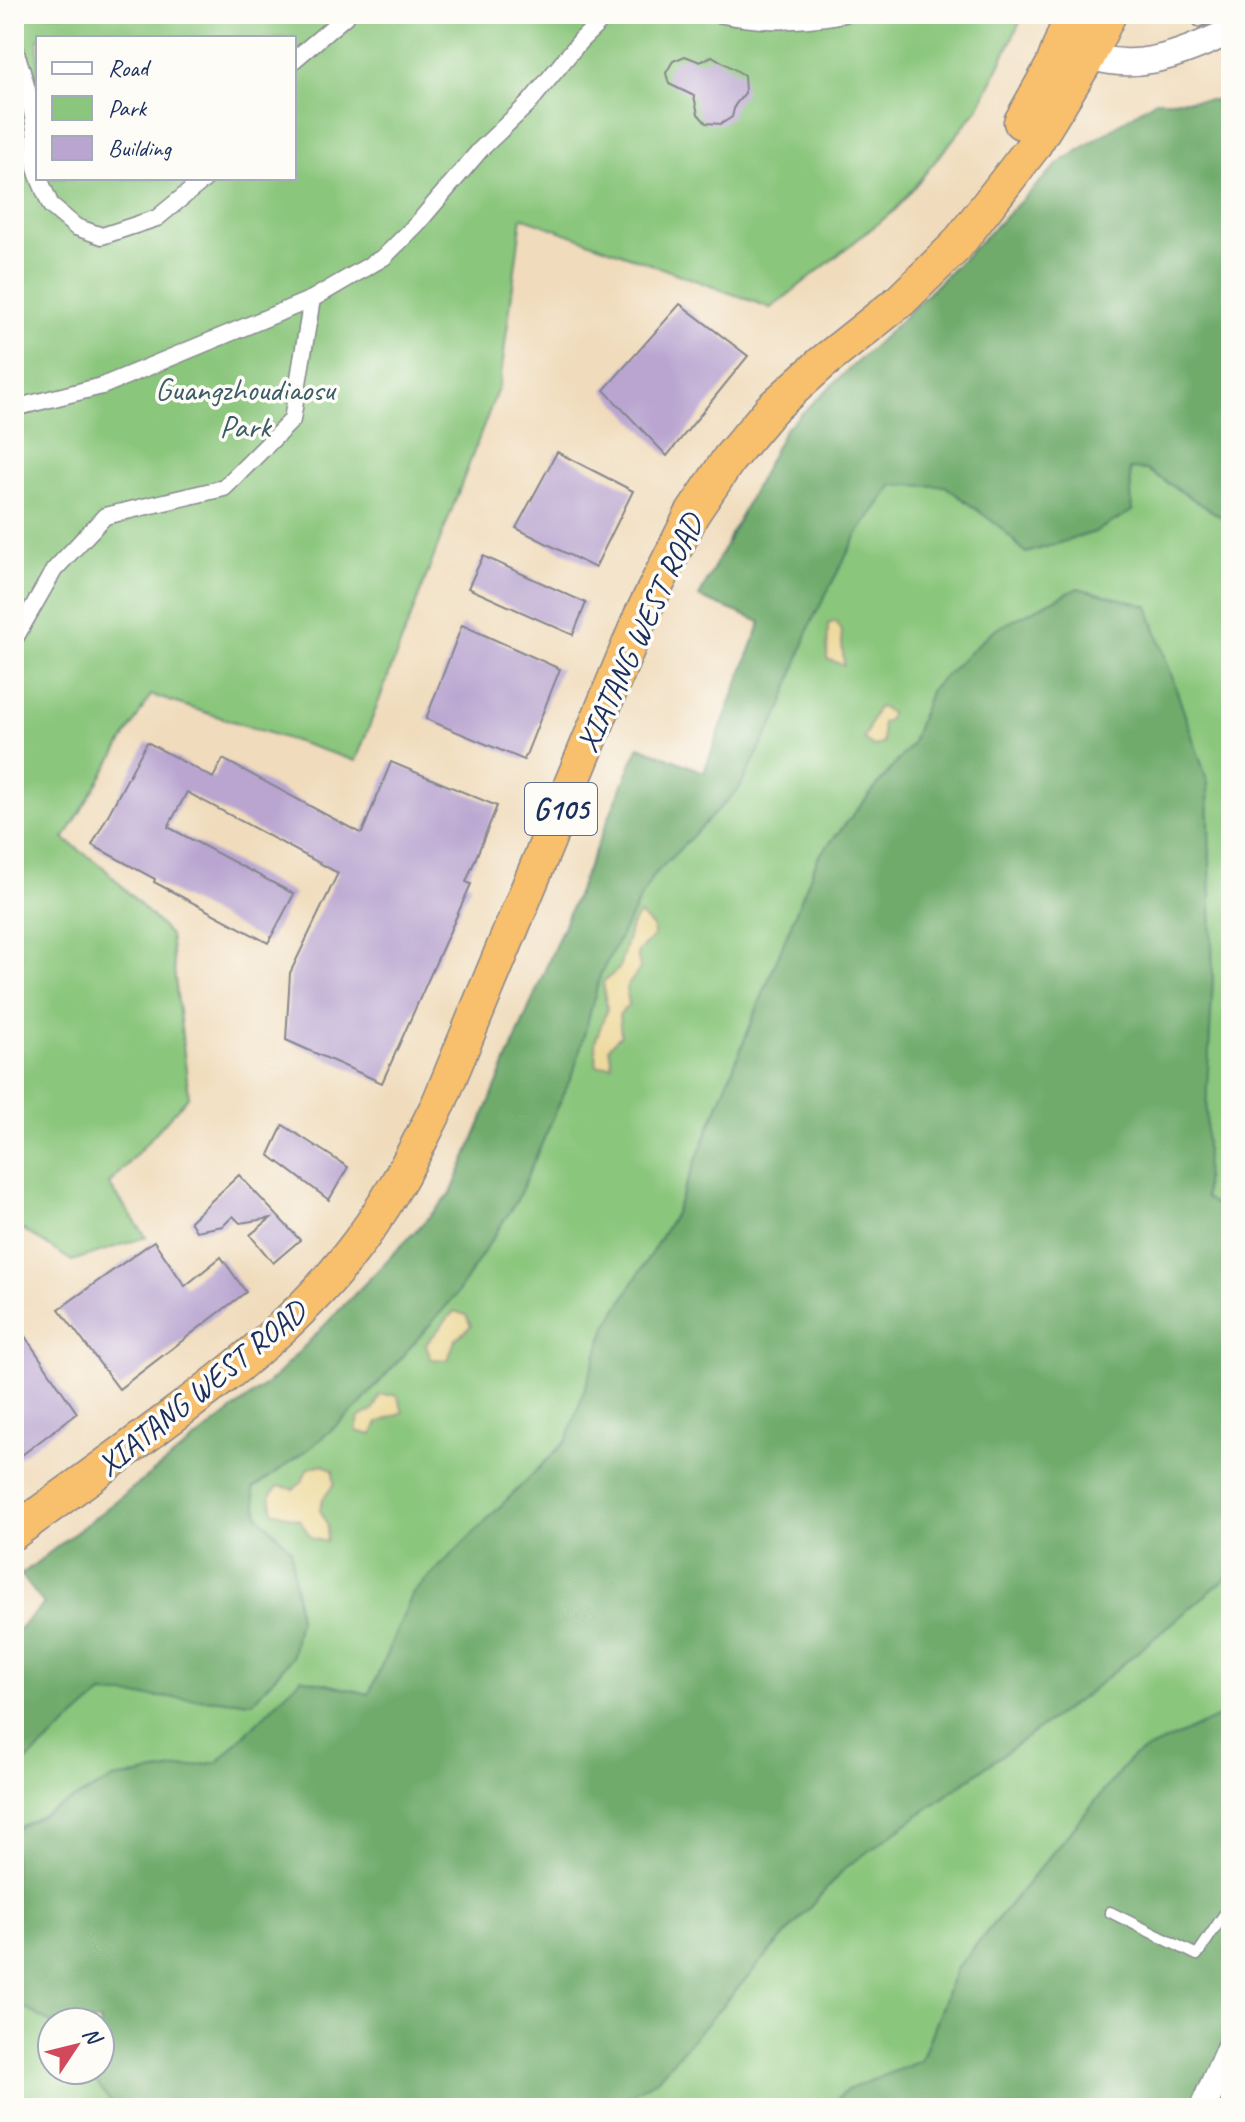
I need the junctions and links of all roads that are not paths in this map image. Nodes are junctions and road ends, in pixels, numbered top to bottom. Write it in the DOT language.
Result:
graph roads {
  1 [pos="348,14"];
  2 [pos="608,14"];
  3 [pos="718,14"];
  4 [pos="845,14"];
  5 [pos="1109,14"];
  6 [pos="1231,31"];
  7 [pos="1074,38"];
  8 [pos="14,47"];
  9 [pos="296,58"];
  10 [pos="36,170"];
  11 [pos="41,180"];
  12 [pos="204,180"];
  13 [pos="312,299"];
  14 [pos="14,408"];
  15 [pos="14,640"];
  16 [pos="14,1508"];
  17 [pos="14,1532"];
  18 [pos="1231,1904"];
  19 [pos="1110,1912"];
  20 [pos="1231,2044"];
  21 [pos="1203,2108"];
  1 -- 9 [label="street"];
  2 -- 13 [label="street"];
  3 -- 4 [label="street"];
  5 -- 7 [label="highway, XIATANG WEST ROAD / G105"];
  6 -- 7 [label="street"];
  7 -- 16 [label="highway, XIATANG WEST ROAD / G105"];
  7 -- 17 [label="highway, XIATANG WEST ROAD / G105"];
  8 -- 10 [label="street"];
  11 -- 12 [label="street"];
  13 -- 14 [label="street"];
  13 -- 15 [label="street"];
  18 -- 19 [label="lane"];
  20 -- 21 [label="street"];
}
